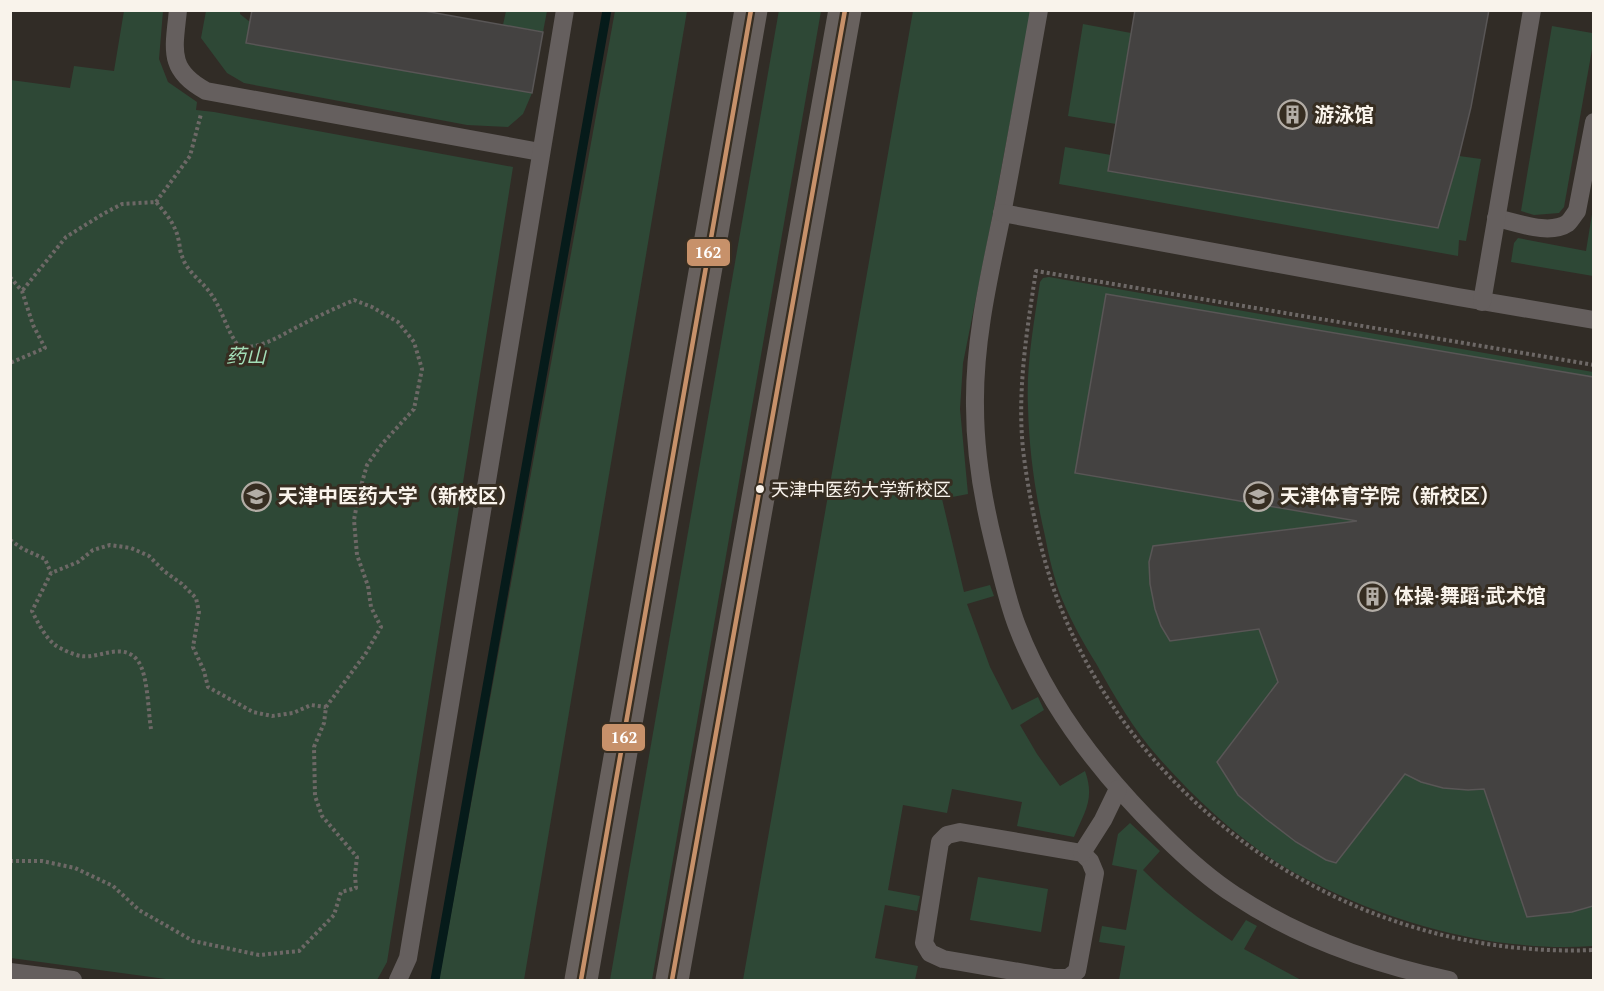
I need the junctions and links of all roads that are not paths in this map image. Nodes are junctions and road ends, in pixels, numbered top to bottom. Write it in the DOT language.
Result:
graph roads {
  1 [pos="178,10"];
  2 [pos="565,10"];
  3 [pos="751,10"];
  4 [pos="845,10"];
  5 [pos="1039,10"];
  6 [pos="1532,10"];
  7 [pos="1593,122"];
  8 [pos="540,152"];
  9 [pos="1002,213"];
  10 [pos="1496,218"];
  11 [pos="1482,302"];
  12 [pos="1593,320"];
  13 [pos="1118,789"];
  14 [pos="1082,853"];
  15 [pos="10,972"];
  16 [pos="73,981"];
  17 [pos="398,981"];
  18 [pos="581,981"];
  19 [pos="672,981"];
  20 [pos="1449,981"];
  1 -- 8 [label="lane"];
  2 -- 8 [label="lane"];
  3 -- 18 [label="main road"];
  4 -- 19 [label="main road"];
  5 -- 9 [label="lane"];
  6 -- 10 [label="lane"];
  7 -- 10 [label="lane"];
  8 -- 17 [label="lane"];
  9 -- 11 [label="lane"];
  9 -- 13 [label="lane"];
  10 -- 11 [label="lane"];
  11 -- 12 [label="lane"];
  13 -- 14 [label="lane"];
  13 -- 20 [label="lane"];
  14 -- 14 [label="lane"];
  15 -- 16 [label="lane"];
}
